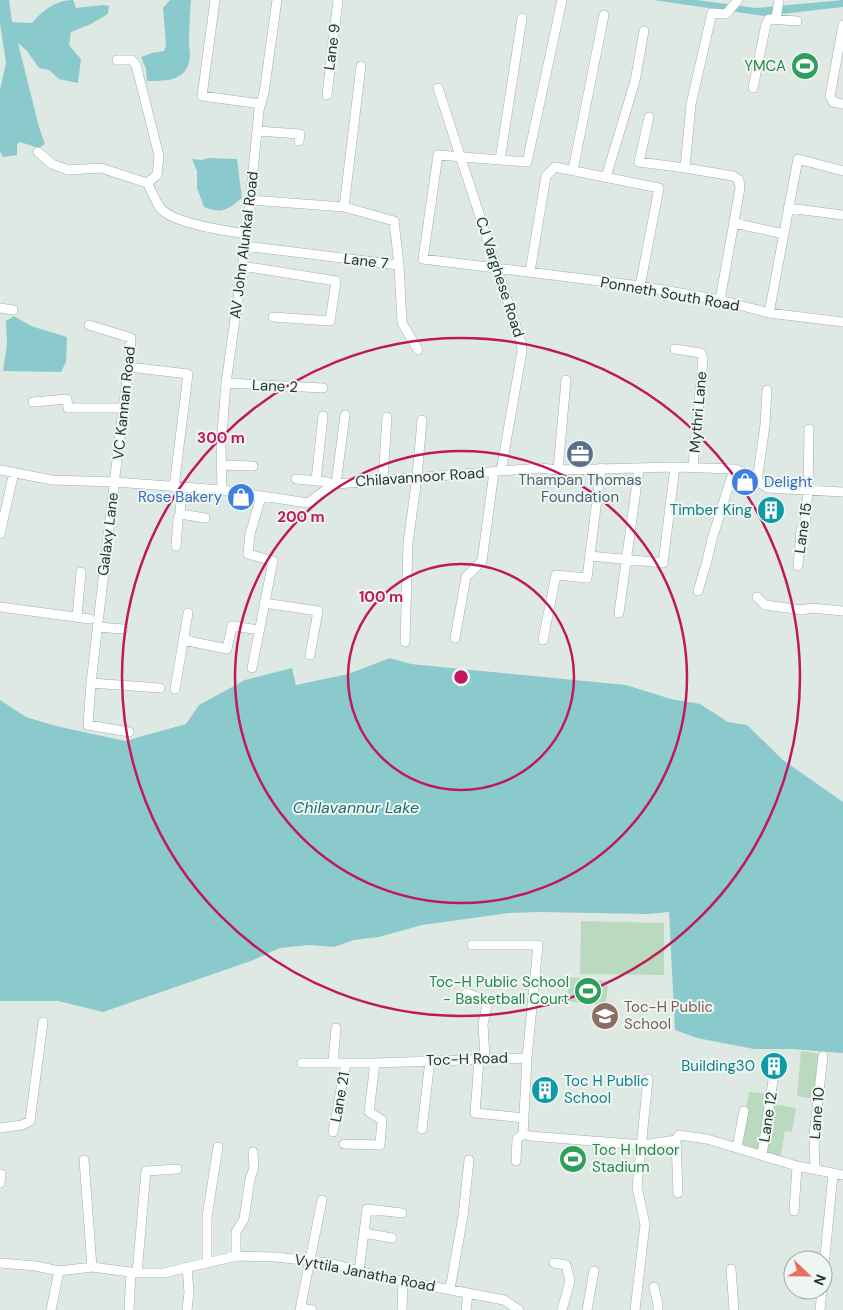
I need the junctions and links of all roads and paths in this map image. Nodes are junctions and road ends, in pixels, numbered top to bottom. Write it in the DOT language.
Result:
graph roads {
  1 [pos="216,0"];
  2 [pos="277,0"];
  3 [pos="338,0"];
  4 [pos="562,0"];
  5 [pos="738,0"];
  6 [pos="779,0"];
  7 [pos="604,14"];
  8 [pos="522,18"];
  9 [pos="776,18"];
  10 [pos="797,21"];
  11 [pos="843,26"];
  12 [pos="644,31"];
  13 [pos="117,60"];
  14 [pos="361,66"];
  15 [pos="438,88"];
  16 [pos="753,88"];
  17 [pos="327,95"];
  18 [pos="261,104"];
  19 [pos="843,104"];
  20 [pos="649,117"];
  21 [pos="257,131"];
  22 [pos="299,141"];
  23 [pos="38,152"];
  24 [pos="462,158"];
  25 [pos="500,160"];
  26 [pos="685,168"];
  27 [pos="573,170"];
  28 [pos="843,171"];
  29 [pos="606,177"];
  30 [pos="147,183"];
  31 [pos="251,200"];
  32 [pos="344,207"];
  33 [pos="357,208"];
  34 [pos="788,208"];
  35 [pos="843,215"];
  36 [pos="734,223"];
  37 [pos="247,234"];
  38 [pos="784,234"];
  39 [pos="245,246"];
  40 [pos="399,264"];
  41 [pos="242,266"];
  42 [pos="497,268"];
  43 [pos="530,272"];
  44 [pos="640,286"];
  45 [pos="720,300"];
  46 [pos="0,308"];
  47 [pos="13,310"];
  48 [pos="769,313"];
  49 [pos="273,316"];
  50 [pos="843,322"];
  51 [pos="89,325"];
  52 [pos="418,350"];
  53 [pos="675,350"];
  54 [pos="129,367"];
  55 [pos="566,380"];
  56 [pos="226,383"];
  57 [pos="323,388"];
  58 [pos="767,390"];
  59 [pos="33,402"];
  60 [pos="123,408"];
  61 [pos="344,415"];
  62 [pos="323,416"];
  63 [pos="387,417"];
  64 [pos="422,420"];
  65 [pos="809,429"];
  66 [pos="222,466"];
  67 [pos="253,466"];
  68 [pos="675,467"];
  69 [pos="693,467"];
  70 [pos="601,468"];
  71 [pos="639,468"];
  72 [pos="734,469"];
  73 [pos="0,470"];
  74 [pos="558,470"];
  75 [pos="498,471"];
  76 [pos="14,472"];
  77 [pos="417,477"];
  78 [pos="296,479"];
  79 [pos="383,479"];
  80 [pos="316,480"];
  81 [pos="757,481"];
  82 [pos="115,482"];
  83 [pos="334,484"];
  84 [pos="178,488"];
  85 [pos="222,490"];
  86 [pos="808,490"];
  87 [pos="843,492"];
  88 [pos="261,497"];
  89 [pos="180,514"];
  90 [pos="205,518"];
  91 [pos="0,534"];
  92 [pos="176,546"];
  93 [pos="590,556"];
  94 [pos="627,560"];
  95 [pos="798,566"];
  96 [pos="81,572"];
  97 [pos="698,591"];
  98 [pos="757,597"];
  99 [pos="264,603"];
  100 [pos="0,607"];
  101 [pos="843,611"];
  102 [pos="188,613"];
  103 [pos="619,613"];
  104 [pos="77,617"];
  105 [pos="90,619"];
  106 [pos="97,627"];
  107 [pos="123,629"];
  108 [pos="259,630"];
  109 [pos="455,638"];
  110 [pos="183,640"];
  111 [pos="543,640"];
  112 [pos="405,642"];
  113 [pos="310,655"];
  114 [pos="252,668"];
  115 [pos="91,683"];
  116 [pos="160,688"];
  117 [pos="175,689"];
  118 [pos="129,732"];
  119 [pos="472,945"];
  120 [pos="466,993"];
  121 [pos="43,1022"];
  122 [pos="336,1028"];
  123 [pos="822,1056"];
  124 [pos="526,1058"];
  125 [pos="482,1059"];
  126 [pos="430,1060"];
  127 [pos="333,1062"];
  128 [pos="302,1063"];
  129 [pos="346,1063"];
  130 [pos="375,1063"];
  131 [pos="648,1079"];
  132 [pos="773,1080"];
  133 [pos="744,1111"];
  134 [pos="524,1118"];
  135 [pos="0,1128"];
  136 [pos="422,1129"];
  137 [pos="333,1132"];
  138 [pos="523,1134"];
  139 [pos="676,1140"];
  140 [pos="344,1144"];
  141 [pos="643,1145"];
  142 [pos="218,1147"];
  143 [pos="737,1148"];
  144 [pos="253,1152"];
  145 [pos="762,1155"];
  146 [pos="84,1160"];
  147 [pos="469,1160"];
  148 [pos="516,1161"];
  149 [pos="797,1166"];
  150 [pos="177,1168"];
  151 [pos="815,1170"];
  152 [pos="833,1174"];
  153 [pos="843,1175"];
  154 [pos="678,1193"];
  155 [pos="322,1200"];
  156 [pos="794,1211"];
  157 [pos="402,1213"];
  158 [pos="364,1233"];
  159 [pos="392,1238"];
  160 [pos="826,1250"];
  161 [pos="236,1256"];
  162 [pos="310,1261"];
  163 [pos="0,1263"];
  164 [pos="207,1263"];
  165 [pos="554,1263"];
  166 [pos="92,1267"];
  167 [pos="187,1267"];
  168 [pos="731,1269"];
  169 [pos="59,1271"];
  170 [pos="359,1271"];
  171 [pos="594,1271"];
  172 [pos="134,1272"];
  173 [pos="403,1281"];
  174 [pos="654,1286"];
  175 [pos="450,1289"];
  176 [pos="468,1293"];
  177 [pos="301,1309"];
  178 [pos="51,1310"];
  179 [pos="129,1310"];
  180 [pos="188,1310"];
  181 [pos="312,1310"];
  182 [pos="402,1310"];
  183 [pos="466,1310"];
  184 [pos="519,1310"];
  185 [pos="562,1310"];
  186 [pos="587,1310"];
  187 [pos="635,1310"];
  188 [pos="658,1310"];
  189 [pos="734,1310"];
  1 -- 18 [label="street"];
  2 -- 18 [label="street, AV John Alunkal Road"];
  3 -- 17 [label="street, Lane 9"];
  4 -- 25 [label="street"];
  5 -- 26 [label="street"];
  6 -- 9 [label="street"];
  7 -- 27 [label="street"];
  8 -- 25 [label="street"];
  9 -- 10 [label="street"];
  9 -- 16 [label="street"];
  11 -- 19 [label="street"];
  12 -- 29 [label="street"];
  13 -- 30 [label="street"];
  14 -- 32 [label="street"];
  15 -- 24 [label="street, CJ Varghese Road"];
  18 -- 21 [label="street, AV John Alunkal Road"];
  20 -- 26 [label="street"];
  21 -- 22 [label="street"];
  21 -- 31 [label="street, AV John Alunkal Road"];
  23 -- 30 [label="street"];
  24 -- 25 [label="street"];
  24 -- 42 [label="street, CJ Varghese Road"];
  24 -- 42 [label="street, Ponneth South Road"];
  26 -- 36 [label="street"];
  27 -- 29 [label="street"];
  27 -- 43 [label="street"];
  28 -- 34 [label="street"];
  29 -- 44 [label="street"];
  30 -- 37 [label="street"];
  31 -- 32 [label="street"];
  31 -- 37 [label="street, AV John Alunkal Road"];
  32 -- 33 [label="street"];
  32 -- 40 [label="street"];
  34 -- 35 [label="street"];
  34 -- 38 [label="street"];
  36 -- 38 [label="street"];
  36 -- 45 [label="street"];
  37 -- 39 [label="street, AV John Alunkal Road"];
  38 -- 48 [label="street"];
  39 -- 40 [label="street, Lane 7"];
  39 -- 41 [label="street, AV John Alunkal Road"];
  40 -- 52 [label="street, Lane 7"];
  41 -- 49 [label="street"];
  41 -- 56 [label="street, AV John Alunkal Road"];
  42 -- 43 [label="street, Ponneth South Road"];
  42 -- 75 [label="street, CJ Varghese Road"];
  43 -- 44 [label="street, Ponneth South Road"];
  44 -- 45 [label="street, Ponneth South Road"];
  45 -- 48 [label="street, Ponneth South Road"];
  46 -- 47 [label="street"];
  48 -- 50 [label="street, Ponneth South Road"];
  51 -- 54 [label="street, VC Kannan Road"];
  53 -- 69 [label="street, Mythri Lane"];
  54 -- 60 [label="street, VC Kannan Road"];
  54 -- 84 [label="street"];
  55 -- 74 [label="street"];
  56 -- 57 [label="street, Lane 2"];
  56 -- 66 [label="street, AV John Alunkal Road"];
  58 -- 81 [label="street"];
  59 -- 60 [label="street"];
  60 -- 82 [label="street, VC Kannan Road"];
  61 -- 83 [label="street"];
  62 -- 80 [label="street"];
  63 -- 79 [label="street"];
  64 -- 77 [label="street"];
  65 -- 86 [label="street, Lane 15"];
  66 -- 67 [label="street"];
  66 -- 85 [label="street, AV John Alunkal Road"];
  68 -- 69 [label="street, Chilavannoor Road"];
  68 -- 71 [label="street, Chilavannoor Road"];
  68 -- 94 [label="street"];
  69 -- 72 [label="street, Chilavannoor Road"];
  70 -- 71 [label="street, Chilavannoor Road"];
  70 -- 74 [label="street, Chilavannoor Road"];
  70 -- 93 [label="street"];
  71 -- 94 [label="street"];
  72 -- 81 [label="street, Chilavannoor Road"];
  72 -- 97 [label="street"];
  73 -- 76 [label="street"];
  74 -- 75 [label="street, Chilavannoor Road"];
  75 -- 77 [label="street, Chilavannoor Road"];
  75 -- 109 [label="street, CJ Varghese Road"];
  76 -- 82 [label="street"];
  76 -- 91 [label="street"];
  77 -- 79 [label="street, Chilavannoor Road"];
  77 -- 112 [label="street"];
  78 -- 80 [label="street"];
  79 -- 83 [label="street, Chilavannoor Road"];
  80 -- 83 [label="street"];
  81 -- 86 [label="street, Chilavannoor Road"];
  82 -- 84 [label="street"];
  82 -- 106 [label="street, Galaxy Lane"];
  83 -- 88 [label="street"];
  84 -- 85 [label="street"];
  84 -- 89 [label="street"];
  85 -- 88 [label="street"];
  86 -- 87 [label="street, Chilavannoor Road"];
  86 -- 95 [label="street, Lane 15"];
  88 -- 99 [label="street"];
  89 -- 90 [label="street"];
  89 -- 92 [label="street"];
  93 -- 94 [label="street"];
  93 -- 111 [label="street"];
  94 -- 103 [label="street"];
  96 -- 104 [label="street"];
  98 -- 101 [label="street"];
  99 -- 108 [label="street"];
  99 -- 113 [label="street"];
  100 -- 104 [label="street"];
  102 -- 110 [label="street"];
  104 -- 105 [label="street"];
  106 -- 107 [label="street"];
  106 -- 115 [label="street, Galaxy Lane"];
  108 -- 110 [label="street"];
  108 -- 114 [label="street"];
  110 -- 117 [label="street"];
  115 -- 116 [label="street"];
  115 -- 118 [label="street, Galaxy Lane"];
  119 -- 124 [label="street"];
  120 -- 125 [label="street"];
  121 -- 135 [label="street"];
  122 -- 127 [label="street"];
  123 -- 151 [label="street, Lane 10"];
  124 -- 125 [label="street, Toc-H Road"];
  124 -- 134 [label="street, Toc-H Road"];
  125 -- 126 [label="street, Toc-H Road"];
  125 -- 134 [label="street"];
  126 -- 130 [label="street, Toc-H Road"];
  126 -- 136 [label="street"];
  127 -- 128 [label="street, Toc-H Road"];
  127 -- 129 [label="street, Toc-H Road"];
  129 -- 130 [label="street, Toc-H Road"];
  129 -- 137 [label="street, Lane 21"];
  130 -- 140 [label="street"];
  131 -- 141 [label="street"];
  132 -- 145 [label="street, Lane 12"];
  133 -- 143 [label="street"];
  134 -- 138 [label="street, Toc-H Road"];
  138 -- 141 [label="street"];
  138 -- 148 [label="street, Toc-H Road"];
  139 -- 141 [label="street"];
  139 -- 143 [label="street"];
  139 -- 154 [label="street"];
  141 -- 187 [label="street"];
  142 -- 164 [label="street"];
  143 -- 145 [label="street"];
  144 -- 161 [label="street"];
  145 -- 149 [label="street"];
  146 -- 166 [label="street"];
  147 -- 175 [label="street"];
  149 -- 151 [label="street"];
  149 -- 156 [label="street"];
  150 -- 172 [label="street"];
  151 -- 152 [label="street"];
  152 -- 153 [label="street"];
  152 -- 160 [label="street"];
  155 -- 162 [label="street"];
  157 -- 158 [label="street"];
  158 -- 159 [label="street"];
  158 -- 170 [label="street"];
  161 -- 162 [label="street, Vyttila Janatha Road"];
  161 -- 164 [label="street, Vyttila Janatha Road"];
  162 -- 170 [label="street, Vyttila Janatha Road"];
  162 -- 177 [label="street"];
  163 -- 169 [label="street, Vyttila Janatha Road"];
  164 -- 167 [label="street, Vyttila Janatha Road"];
  165 -- 185 [label="street"];
  166 -- 169 [label="street, Vyttila Janatha Road"];
  166 -- 172 [label="street, Vyttila Janatha Road"];
  167 -- 172 [label="street, Vyttila Janatha Road"];
  167 -- 180 [label="street"];
  168 -- 189 [label="street"];
  169 -- 178 [label="street"];
  170 -- 173 [label="street, Vyttila Janatha Road"];
  171 -- 186 [label="street"];
  172 -- 179 [label="street"];
  173 -- 175 [label="street, Vyttila Janatha Road"];
  173 -- 182 [label="street"];
  174 -- 188 [label="street"];
  175 -- 176 [label="street, Vyttila Janatha Road"];
  176 -- 183 [label="street"];
  176 -- 184 [label="street, Vyttila Janatha Road"];
  177 -- 181 [label="street"];
}
